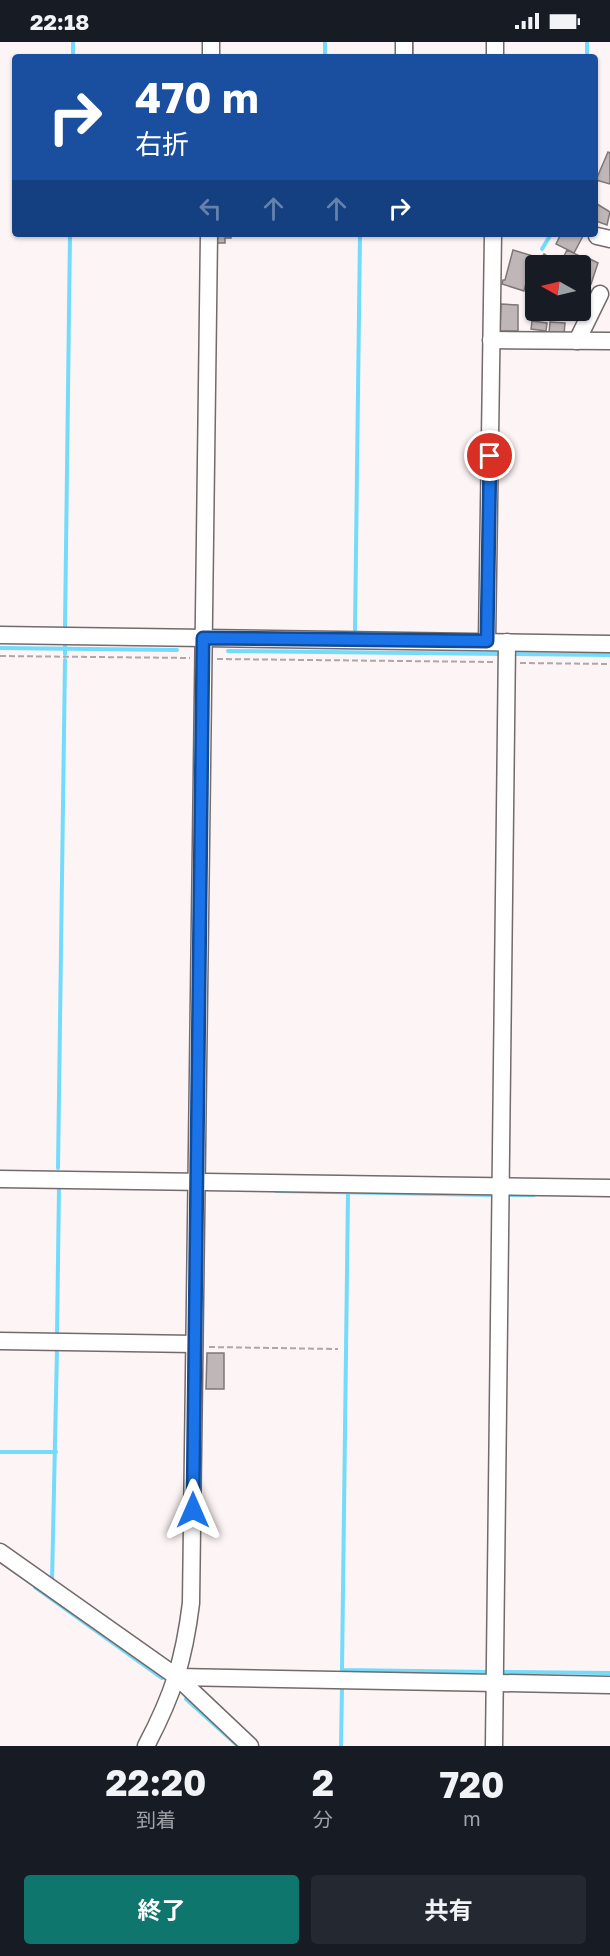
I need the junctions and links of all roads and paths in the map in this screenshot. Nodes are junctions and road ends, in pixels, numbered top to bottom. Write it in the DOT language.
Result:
graph roads {
  1 [pos="209,237"];
  2 [pos="493,237"];
  3 [pos="600,294"];
  4 [pos="491,340"];
  5 [pos="577,341"];
  6 [pos="610,341"];
  7 [pos="0,635"];
  8 [pos="203,638"];
  9 [pos="487,641"];
  10 [pos="507,642"];
  11 [pos="610,644"];
  12 [pos="0,656"];
  13 [pos="203,658"];
  14 [pos="506,662"];
  15 [pos="610,664"];
  16 [pos="0,1179"];
  17 [pos="197,1182"];
  18 [pos="501,1187"];
  19 [pos="610,1188"];
  20 [pos="0,1341"];
  21 [pos="194,1345"];
  22 [pos="338,1349"];
  23 [pos="0,1552"];
  24 [pos="177,1677"];
  25 [pos="495,1683"];
  26 [pos="610,1685"];
  27 [pos="146,1746"];
  28 [pos="250,1746"];
  29 [pos="494,1746"];
  1 -- 8 [label="street"];
  2 -- 4 [label="street"];
  3 -- 5 [label="street"];
  4 -- 5 [label="street"];
  4 -- 9 [label="street"];
  5 -- 6 [label="street"];
  7 -- 8 [label="street"];
  8 -- 9 [label="street"];
  8 -- 13 [label="street"];
  9 -- 10 [label="street"];
  10 -- 11 [label="street"];
  10 -- 14 [label="street"];
  12 -- 13 [label="path"];
  13 -- 14 [label="path"];
  13 -- 17 [label="street"];
  14 -- 15 [label="path"];
  14 -- 18 [label="street"];
  16 -- 17 [label="street"];
  17 -- 18 [label="street"];
  17 -- 21 [label="street"];
  18 -- 19 [label="street"];
  18 -- 25 [label="street"];
  20 -- 21 [label="street"];
  21 -- 22 [label="path"];
  21 -- 24 [label="street"];
  23 -- 24 [label="street"];
  24 -- 25 [label="street"];
  24 -- 27 [label="street"];
  24 -- 28 [label="street"];
  25 -- 26 [label="street"];
  25 -- 29 [label="street"];
}
